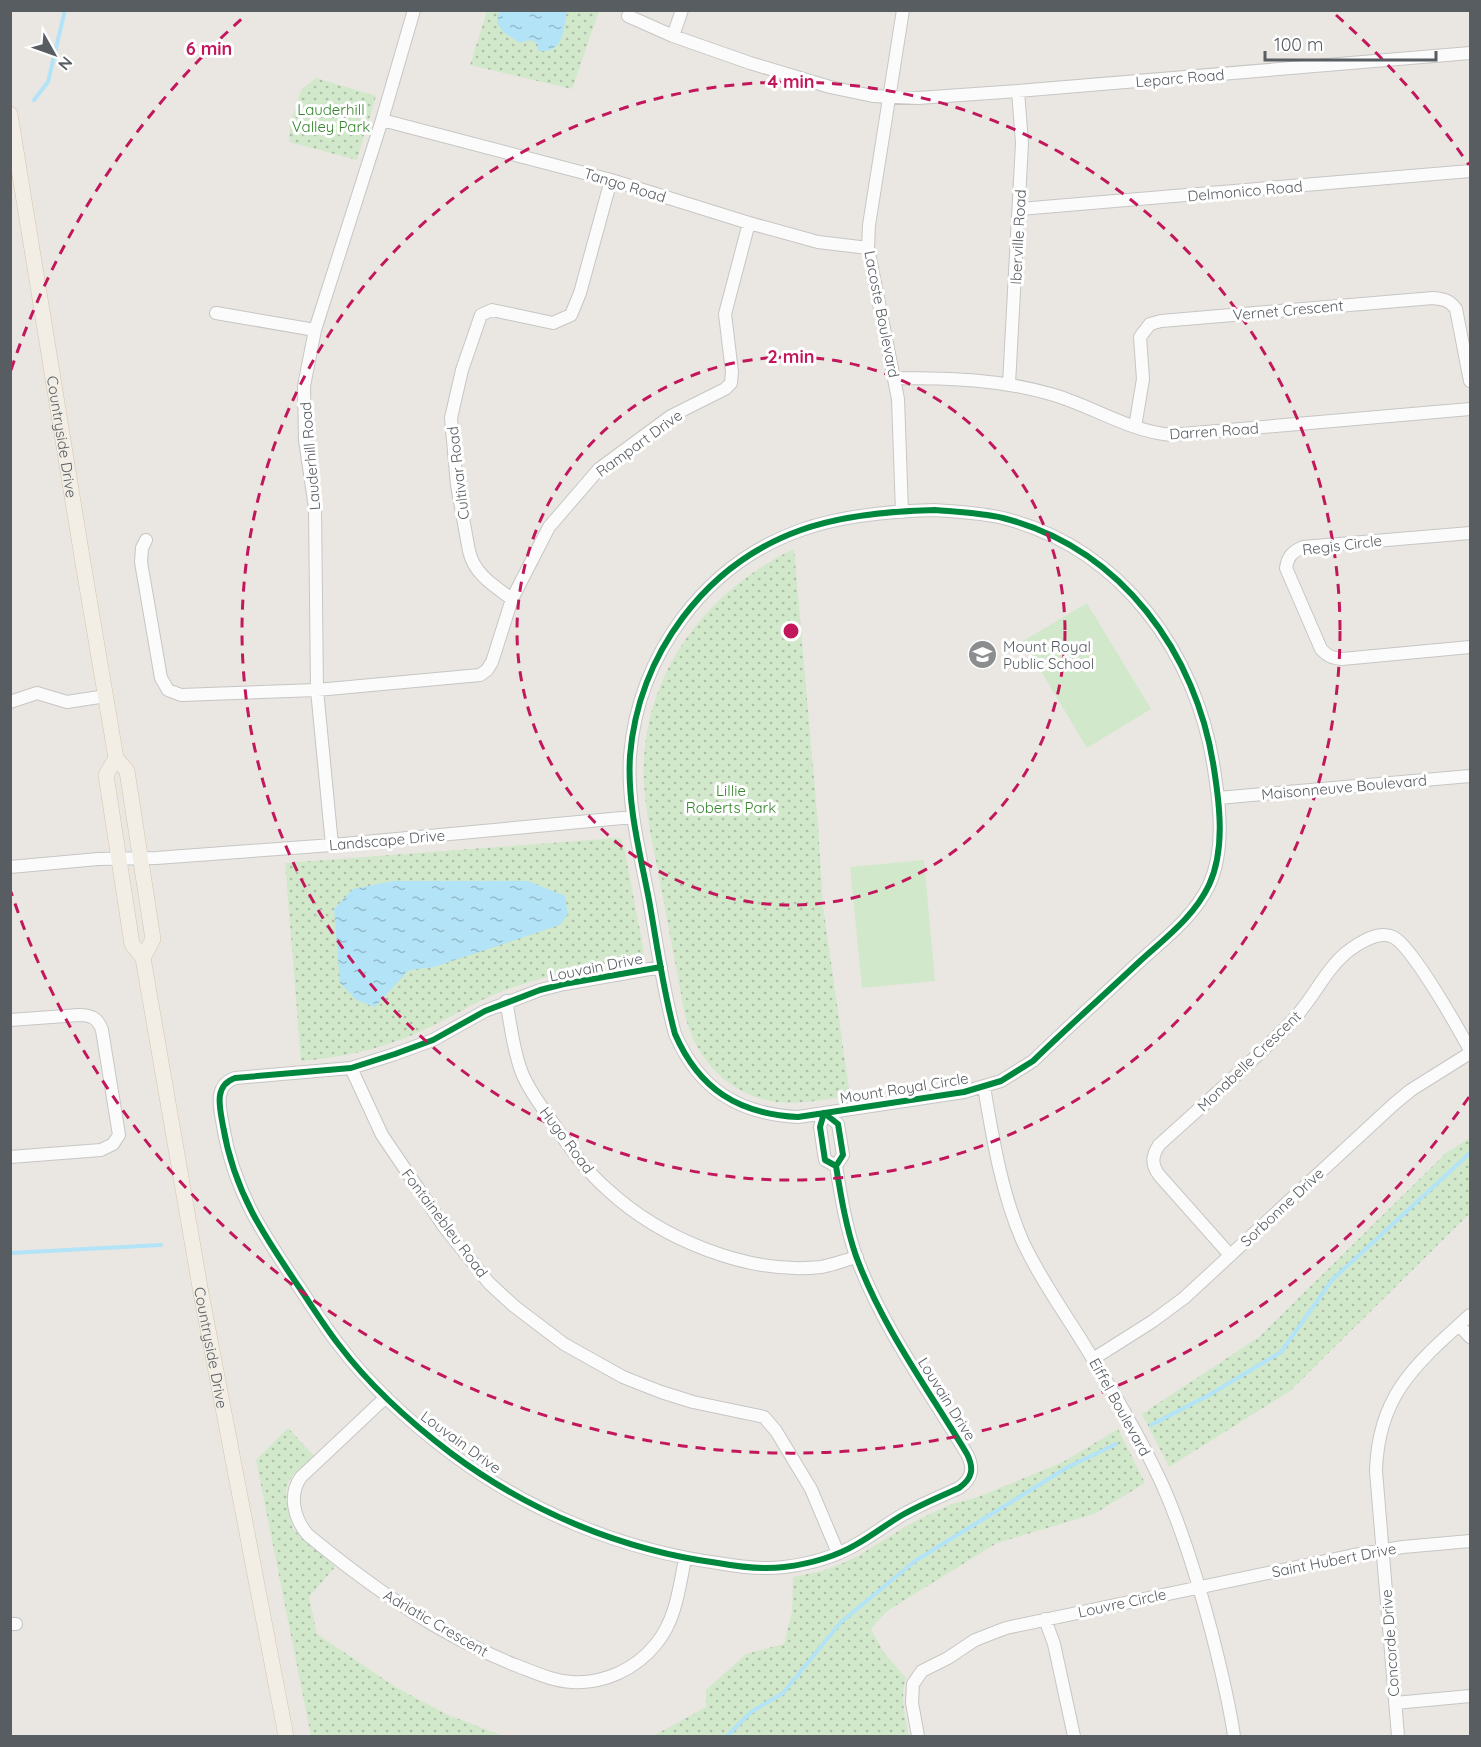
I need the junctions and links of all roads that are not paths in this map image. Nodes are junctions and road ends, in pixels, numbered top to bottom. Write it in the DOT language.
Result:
graph roads {
  1 [pos="414,10"];
  2 [pos="682,10"];
  3 [pos="903,10"];
  4 [pos="628,16"];
  5 [pos="673,36"];
  6 [pos="1470,53"];
  7 [pos="1018,91"];
  8 [pos="890,97"];
  9 [pos="10,114"];
  10 [pos="382,120"];
  11 [pos="1470,171"];
  12 [pos="611,180"];
  13 [pos="1020,209"];
  14 [pos="749,223"];
  15 [pos="868,248"];
  16 [pos="216,313"];
  17 [pos="315,330"];
  18 [pos="894,378"];
  19 [pos="1470,381"];
  20 [pos="1009,384"];
  21 [pos="1470,409"];
  22 [pos="1135,427"];
  23 [pos="902,512"];
  24 [pos="1470,533"];
  25 [pos="146,540"];
  26 [pos="512,599"];
  27 [pos="1470,647"];
  28 [pos="317,690"];
  29 [pos="106,696"];
  30 [pos="10,702"];
  31 [pos="116,758"];
  32 [pos="1470,777"];
  33 [pos="1218,798"];
  34 [pos="633,817"];
  35 [pos="332,845"];
  36 [pos="140,858"];
  37 [pos="119,859"];
  38 [pos="10,867"];
  39 [pos="143,958"];
  40 [pos="661,967"];
  41 [pos="506,1001"];
  42 [pos="10,1020"];
  43 [pos="1470,1052"];
  44 [pos="351,1068"];
  45 [pos="984,1087"];
  46 [pos="824,1113"];
  47 [pos="10,1157"];
  48 [pos="836,1166"];
  49 [pos="1230,1255"];
  50 [pos="856,1257"];
  51 [pos="1470,1315"];
  52 [pos="1459,1325"];
  53 [pos="1470,1337"];
  54 [pos="1093,1359"];
  55 [pos="386,1397"];
  56 [pos="1470,1542"];
  57 [pos="1384,1550"];
  58 [pos="838,1553"];
  59 [pos="685,1559"];
  60 [pos="1199,1587"];
  61 [pos="1045,1619"];
  62 [pos="1470,1696"];
  63 [pos="1395,1703"];
  64 [pos="286,1737"];
  65 [pos="918,1737"];
  66 [pos="1074,1737"];
  67 [pos="1234,1737"];
  68 [pos="1398,1737"];
  1 -- 10 [label="street, Lauderhill Road"];
  2 -- 5 [label="street"];
  3 -- 8 [label="street, Lacoste Boulevard"];
  4 -- 5 [label="street, Leparc Road"];
  5 -- 8 [label="street, Leparc Road"];
  6 -- 7 [label="street, Leparc Road"];
  7 -- 8 [label="street, Leparc Road"];
  7 -- 13 [label="street, Iberville Road"];
  8 -- 15 [label="street, Lacoste Boulevard"];
  9 -- 29 [label="main road, Countryside Drive"];
  10 -- 12 [label="street, Tango Road"];
  10 -- 17 [label="street, Lauderhill Road"];
  11 -- 13 [label="street, Delmonico Road"];
  12 -- 14 [label="street, Tango Road"];
  12 -- 26 [label="street, Cultivar Road"];
  13 -- 20 [label="street, Iberville Road"];
  14 -- 15 [label="street, Tango Road"];
  14 -- 26 [label="street, Rampart Drive"];
  15 -- 18 [label="street, Lacoste Boulevard"];
  16 -- 17 [label="street"];
  17 -- 28 [label="street, Lauderhill Road"];
  18 -- 20 [label="street, Darren Road"];
  18 -- 23 [label="street, Lacoste Boulevard"];
  19 -- 22 [label="street, Vernet Crescent"];
  20 -- 22 [label="street, Darren Road"];
  21 -- 22 [label="street, Darren Road"];
  23 -- 33 [label="street, Mount Royal Circle"];
  23 -- 34 [label="street, Mount Royal Circle"];
  24 -- 27 [label="street, Regis Circle"];
  25 -- 28 [label="street, Rampart Drive"];
  26 -- 28 [label="street, Rampart Drive"];
  28 -- 35 [label="street, Lauderhill Road"];
  29 -- 30 [label="street"];
  29 -- 31 [label="main road, Countryside Drive"];
  31 -- 36 [label="main road, Countryside Drive"];
  31 -- 37 [label="main road, Countryside Drive"];
  32 -- 33 [label="street, Maisonneuve Boulevard"];
  33 -- 45 [label="street, Mount Royal Circle"];
  34 -- 35 [label="street, Landscape Drive"];
  34 -- 40 [label="street, Mount Royal Circle"];
  35 -- 36 [label="street, Landscape Drive"];
  36 -- 37 [label="street, Landscape Drive"];
  36 -- 39 [label="main road, Countryside Drive"];
  37 -- 38 [label="street, Landscape Drive"];
  37 -- 39 [label="main road, Countryside Drive"];
  39 -- 64 [label="main road, Countryside Drive"];
  40 -- 41 [label="street, Louvain Drive"];
  40 -- 46 [label="street, Mount Royal Circle"];
  41 -- 44 [label="street, Louvain Drive"];
  41 -- 50 [label="street, Hugo Road"];
  42 -- 47 [label="street"];
  43 -- 49 [label="street, Sorbonne Drive"];
  43 -- 49 [label="street, Monabelle Crescent"];
  44 -- 55 [label="street, Louvain Drive"];
  44 -- 58 [label="street, Fontainebleu Road"];
  45 -- 46 [label="street, Mount Royal Circle"];
  45 -- 54 [label="street, Eiffel Boulevard"];
  46 -- 48 [label="street, Louvain Drive"];
  46 -- 48 [label="street, Louvain Drive"];
  48 -- 50 [label="street, Louvain Drive"];
  49 -- 54 [label="street, Sorbonne Drive"];
  50 -- 58 [label="street, Louvain Drive"];
  51 -- 52 [label="street, Concorde Drive"];
  52 -- 53 [label="street"];
  52 -- 57 [label="street, Concorde Drive"];
  54 -- 60 [label="street, Eiffel Boulevard"];
  55 -- 59 [label="street, Louvain Drive"];
  55 -- 59 [label="street, Adriatic Crescent"];
  56 -- 57 [label="street, Saint Hubert Drive"];
  57 -- 60 [label="street, Saint Hubert Drive"];
  57 -- 63 [label="street, Concorde Drive"];
  58 -- 59 [label="street, Louvain Drive"];
  60 -- 61 [label="street, Louvre Circle"];
  60 -- 67 [label="street, Eiffel Boulevard"];
  61 -- 65 [label="street, Louvre Circle"];
  61 -- 66 [label="street"];
  62 -- 63 [label="street"];
  63 -- 68 [label="street, Concorde Drive"];
}
